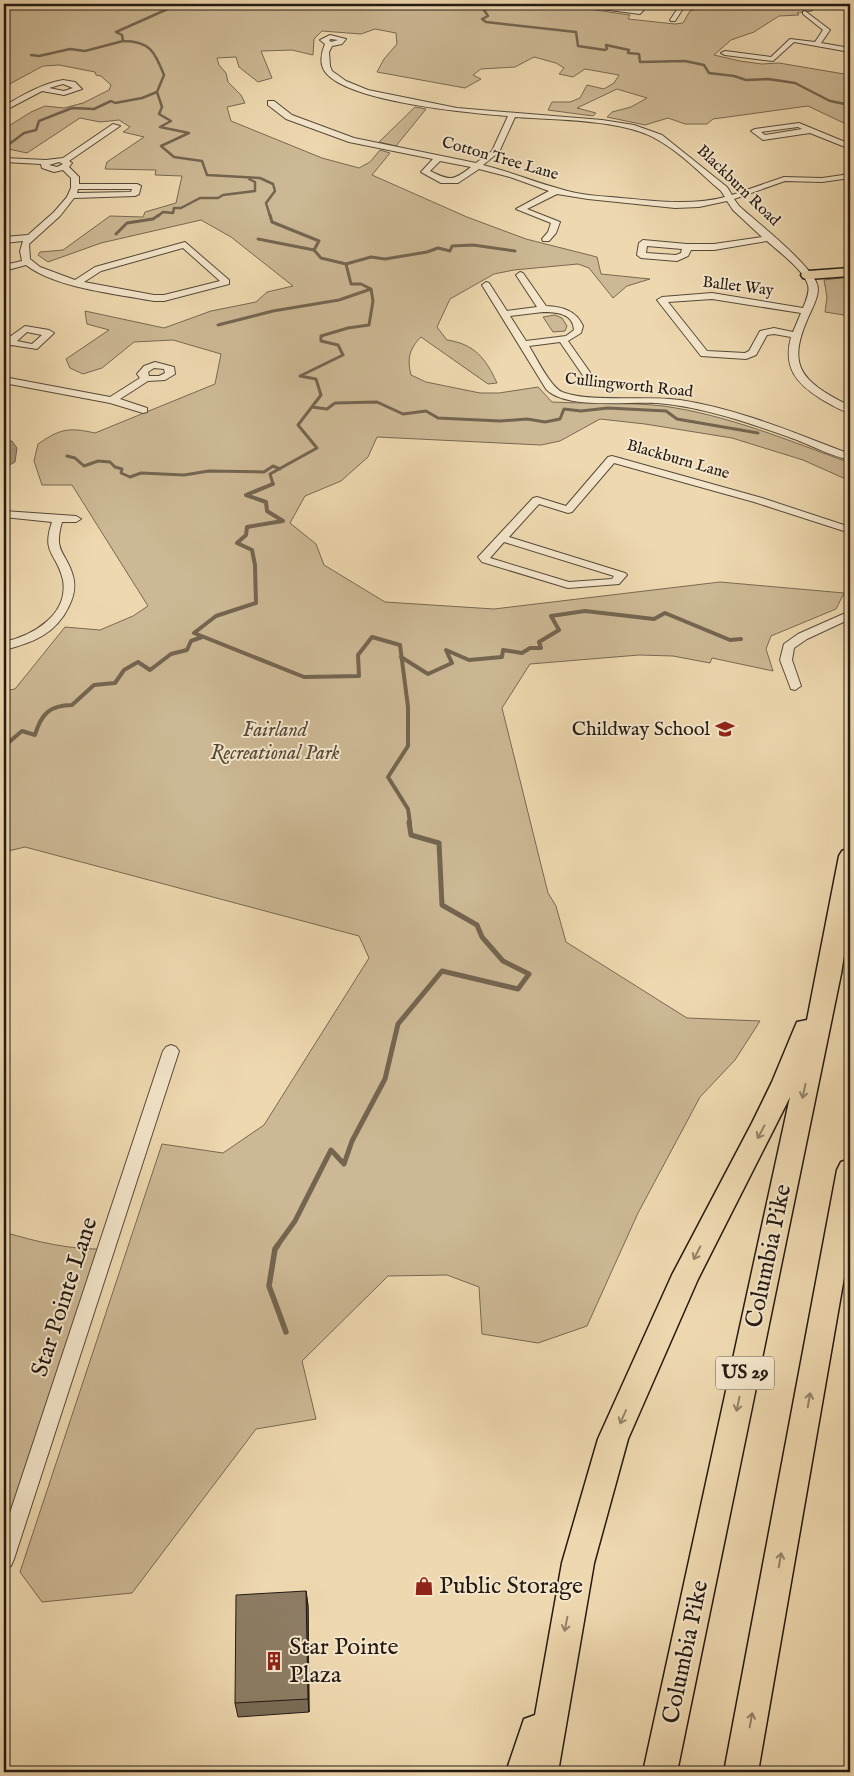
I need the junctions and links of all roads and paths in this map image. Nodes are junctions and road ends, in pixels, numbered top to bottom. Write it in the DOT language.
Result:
graph roads {
  1 [pos="587,4"];
  2 [pos="646,4"];
  3 [pos="687,4"];
  4 [pos="805,13"];
  5 [pos="673,20"];
  6 [pos="329,44"];
  7 [pos="816,44"];
  8 [pos="850,50"];
  9 [pos="725,53"];
  10 [pos="41,89"];
  11 [pos="270,103"];
  12 [pos="4,110"];
  13 [pos="512,114"];
  14 [pos="116,126"];
  15 [pos="812,130"];
  16 [pos="850,147"];
  17 [pos="440,157"];
  18 [pos="4,160"];
  19 [pos="65,164"];
  20 [pos="478,166"];
  21 [pos="850,176"];
  22 [pos="556,191"];
  23 [pos="73,192"];
  24 [pos="730,198"];
  25 [pos="29,238"];
  26 [pos="770,238"];
  27 [pos="546,239"];
  28 [pos="4,240"];
  29 [pos="687,247"];
  30 [pos="28,262"];
  31 [pos="4,268"];
  32 [pos="850,272"];
  33 [pos="520,275"];
  34 [pos="808,275"];
  35 [pos="77,282"];
  36 [pos="486,285"];
  37 [pos="543,309"];
  38 [pos="806,311"];
  39 [pos="506,314"];
  40 [pos="796,335"];
  41 [pos="563,340"];
  42 [pos="525,344"];
  43 [pos="146,378"];
  44 [pos="589,378"];
  45 [pos="4,380"];
  46 [pos="112,400"];
  47 [pos="144,410"];
  48 [pos="850,410"];
  49 [pos="850,457"];
  50 [pos="4,514"];
  51 [pos="58,519"];
  52 [pos="76,519"];
  53 [pos="850,530"];
  54 [pos="502,538"];
  55 [pos="850,614"];
  56 [pos="4,646"];
  57 [pos="795,686"];
  58 [pos="850,856"];
  59 [pos="829,974"];
  60 [pos="171,1051"];
  61 [pos="850,1170"];
  62 [pos="4,1559"];
  63 [pos="560,1657"];
  64 [pos="742,1770"];
  65 [pos="523,1772"];
  66 [pos="540,1772"];
  67 [pos="661,1772"];
  1 -- 2 [label="street"];
  3 -- 5 [label="street"];
  4 -- 7 [label="street"];
  6 -- 13 [label="street, Blackburn Road"];
  7 -- 8 [label="street"];
  7 -- 9 [label="street"];
  10 -- 12 [label="street"];
  11 -- 17 [label="street, Cotton Tree Lane"];
  13 -- 20 [label="street"];
  13 -- 24 [label="street, Blackburn Road"];
  14 -- 19 [label="street"];
  15 -- 15 [label="street"];
  15 -- 16 [label="street"];
  17 -- 20 [label="street, Cotton Tree Lane"];
  17 -- 20 [label="street"];
  18 -- 19 [label="street"];
  19 -- 23 [label="street"];
  20 -- 22 [label="street, Cotton Tree Lane"];
  21 -- 24 [label="street, Cotton Tree Lane"];
  22 -- 24 [label="street, Cotton Tree Lane"];
  22 -- 27 [label="street"];
  23 -- 23 [label="street"];
  23 -- 25 [label="street"];
  24 -- 26 [label="street, Blackburn Road"];
  25 -- 28 [label="street"];
  25 -- 30 [label="street"];
  26 -- 29 [label="street"];
  26 -- 34 [label="street, Blackburn Road"];
  29 -- 29 [label="street"];
  30 -- 31 [label="street"];
  30 -- 35 [label="street"];
  32 -- 34 [label="highway"];
  33 -- 37 [label="street"];
  34 -- 38 [label="street"];
  35 -- 35 [label="street"];
  36 -- 39 [label="street, Cullingworth Road"];
  37 -- 39 [label="street"];
  37 -- 41 [label="street"];
  38 -- 40 [label="street"];
  38 -- 40 [label="street, Ballet Way"];
  39 -- 42 [label="street, Cullingworth Road"];
  40 -- 48 [label="street"];
  41 -- 42 [label="street"];
  41 -- 44 [label="street"];
  42 -- 49 [label="street, Cullingworth Road"];
  43 -- 46 [label="street"];
  45 -- 46 [label="street"];
  46 -- 47 [label="street"];
  50 -- 51 [label="street"];
  51 -- 52 [label="street"];
  51 -- 56 [label="street"];
  53 -- 54 [label="street, Blackburn Lane"];
  54 -- 54 [label="street, Blackburn Lane"];
  55 -- 57 [label="street"];
  58 -- 59 [label="highway, Columbia Pike / US 29"];
  59 -- 63 [label="highway, one-way"];
  59 -- 67 [label="highway, Columbia Pike / US 29, one-way"];
  60 -- 62 [label="street, Star Pointe Lane"];
  64 -- 61 [label="highway, one-way"];
  63 -- 65 [label="highway"];
  63 -- 66 [label="highway"];
}
